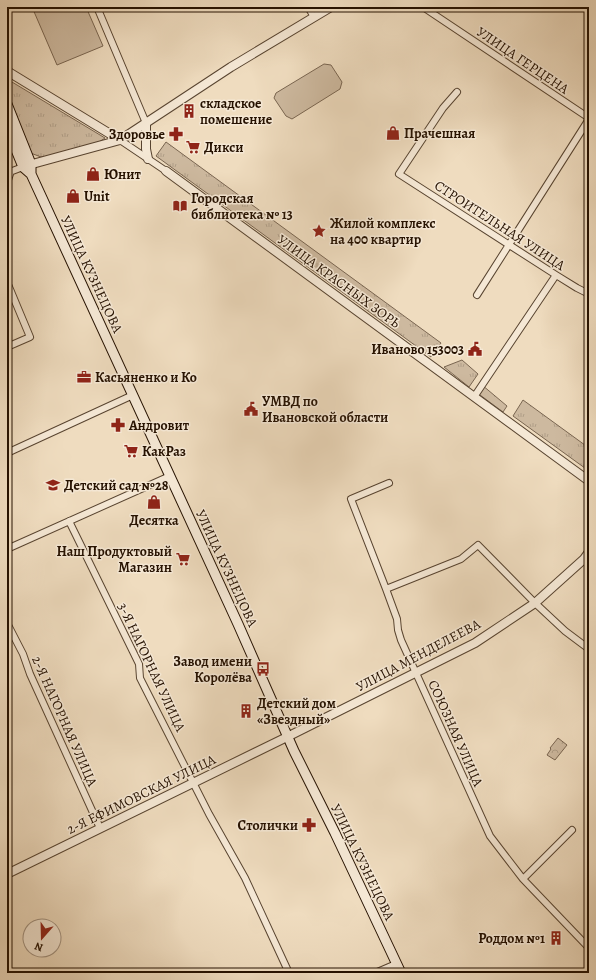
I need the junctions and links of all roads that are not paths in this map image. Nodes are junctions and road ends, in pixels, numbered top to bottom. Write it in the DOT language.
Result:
graph roads {
  1 [pos="98,7"];
  2 [pos="308,7"];
  3 [pos="331,7"];
  4 [pos="423,7"];
  5 [pos="314,17"];
  6 [pos="7,71"];
  7 [pos="457,92"];
  8 [pos="7,104"];
  9 [pos="589,119"];
  10 [pos="146,123"];
  11 [pos="7,128"];
  12 [pos="120,140"];
  13 [pos="148,159"];
  14 [pos="28,168"];
  15 [pos="166,171"];
  16 [pos="9,172"];
  17 [pos="7,183"];
  18 [pos="509,246"];
  19 [pos="556,275"];
  20 [pos="7,282"];
  21 [pos="589,294"];
  22 [pos="477,295"];
  23 [pos="7,347"];
  24 [pos="133,395"];
  25 [pos="474,397"];
  26 [pos="7,453"];
  27 [pos="170,476"];
  28 [pos="589,481"];
  29 [pos="389,483"];
  30 [pos="69,521"];
  31 [pos="7,549"];
  32 [pos="589,552"];
  33 [pos="386,589"];
  34 [pos="535,603"];
  35 [pos="7,624"];
  36 [pos="589,649"];
  37 [pos="416,673"];
  38 [pos="287,737"];
  39 [pos="194,782"];
  40 [pos="100,828"];
  41 [pos="572,830"];
  42 [pos="8,870"];
  43 [pos="523,879"];
  44 [pos="589,948"];
  45 [pos="396,964"];
  46 [pos="289,973"];
  47 [pos="375,973"];
  48 [pos="401,973"];
  1 -- 10 [label="street"];
  2 -- 5 [label="street"];
  3 -- 5 [label="street"];
  4 -- 9 [label="street, УЛИЦА ГЕРЦЕНА"];
  5 -- 10 [label="street"];
  6 -- 12 [label="street, УЛИЦА КРАСНЫХ ЗОРЬ"];
  7 -- 18 [label="street, СТРОИТЕЛЬНАЯ УЛИЦА"];
  8 -- 14 [label="main road, УЛИЦА КУЗНЕЦОВА"];
  9 -- 18 [label="street"];
  10 -- 12 [label="street"];
  10 -- 13 [label="street"];
  11 -- 14 [label="main road, УЛИЦА КУЗНЕЦОВА"];
  12 -- 13 [label="street, УЛИЦА КРАСНЫХ ЗОРЬ"];
  12 -- 14 [label="street"];
  13 -- 15 [label="street, УЛИЦА КРАСНЫХ ЗОРЬ"];
  14 -- 16 [label="street"];
  14 -- 24 [label="main road, УЛИЦА КУЗНЕЦОВА"];
  15 -- 25 [label="street, УЛИЦА КРАСНЫХ ЗОРЬ"];
  16 -- 17 [label="street"];
  18 -- 19 [label="street, СТРОИТЕЛЬНАЯ УЛИЦА"];
  18 -- 22 [label="street"];
  19 -- 21 [label="street, СТРОИТЕЛЬНАЯ УЛИЦА"];
  19 -- 25 [label="street"];
  20 -- 23 [label="street"];
  24 -- 26 [label="street"];
  24 -- 27 [label="main road, УЛИЦА КУЗНЕЦОВА"];
  25 -- 28 [label="street, УЛИЦА КРАСНЫХ ЗОРЬ"];
  27 -- 30 [label="street"];
  27 -- 38 [label="main road, УЛИЦА КУЗНЕЦОВА"];
  29 -- 33 [label="street, СОЮЗНАЯ УЛИЦА"];
  30 -- 31 [label="street"];
  30 -- 39 [label="street, 3-Я НАГОРНАЯ УЛИЦА"];
  32 -- 34 [label="street, УЛИЦА МЕНДЕЛЕЕВА"];
  33 -- 34 [label="street"];
  33 -- 37 [label="street, СОЮЗНАЯ УЛИЦА"];
  34 -- 36 [label="street"];
  34 -- 37 [label="street, УЛИЦА МЕНДЕЛЕЕВА"];
  35 -- 40 [label="street, 2-Я НАГОРНАЯ УЛИЦА"];
  37 -- 38 [label="street, УЛИЦА МЕНДЕЛЕЕВА"];
  37 -- 43 [label="street, СОЮЗНАЯ УЛИЦА"];
  38 -- 39 [label="street, 2-Я ЕФИМОВСКАЯ УЛИЦА"];
  38 -- 45 [label="main road, УЛИЦА КУЗНЕЦОВА"];
  39 -- 40 [label="street, 2-Я ЕФИМОВСКАЯ УЛИЦА"];
  39 -- 46 [label="street, 3-Я НАГОРНАЯ УЛИЦА"];
  40 -- 42 [label="street, 2-Я ЕФИМОВСКАЯ УЛИЦА"];
  41 -- 43 [label="street"];
  43 -- 44 [label="street, СОЮЗНАЯ УЛИЦА"];
  45 -- 47 [label="street"];
  45 -- 48 [label="main road, УЛИЦА КУЗНЕЦОВА"];
}
